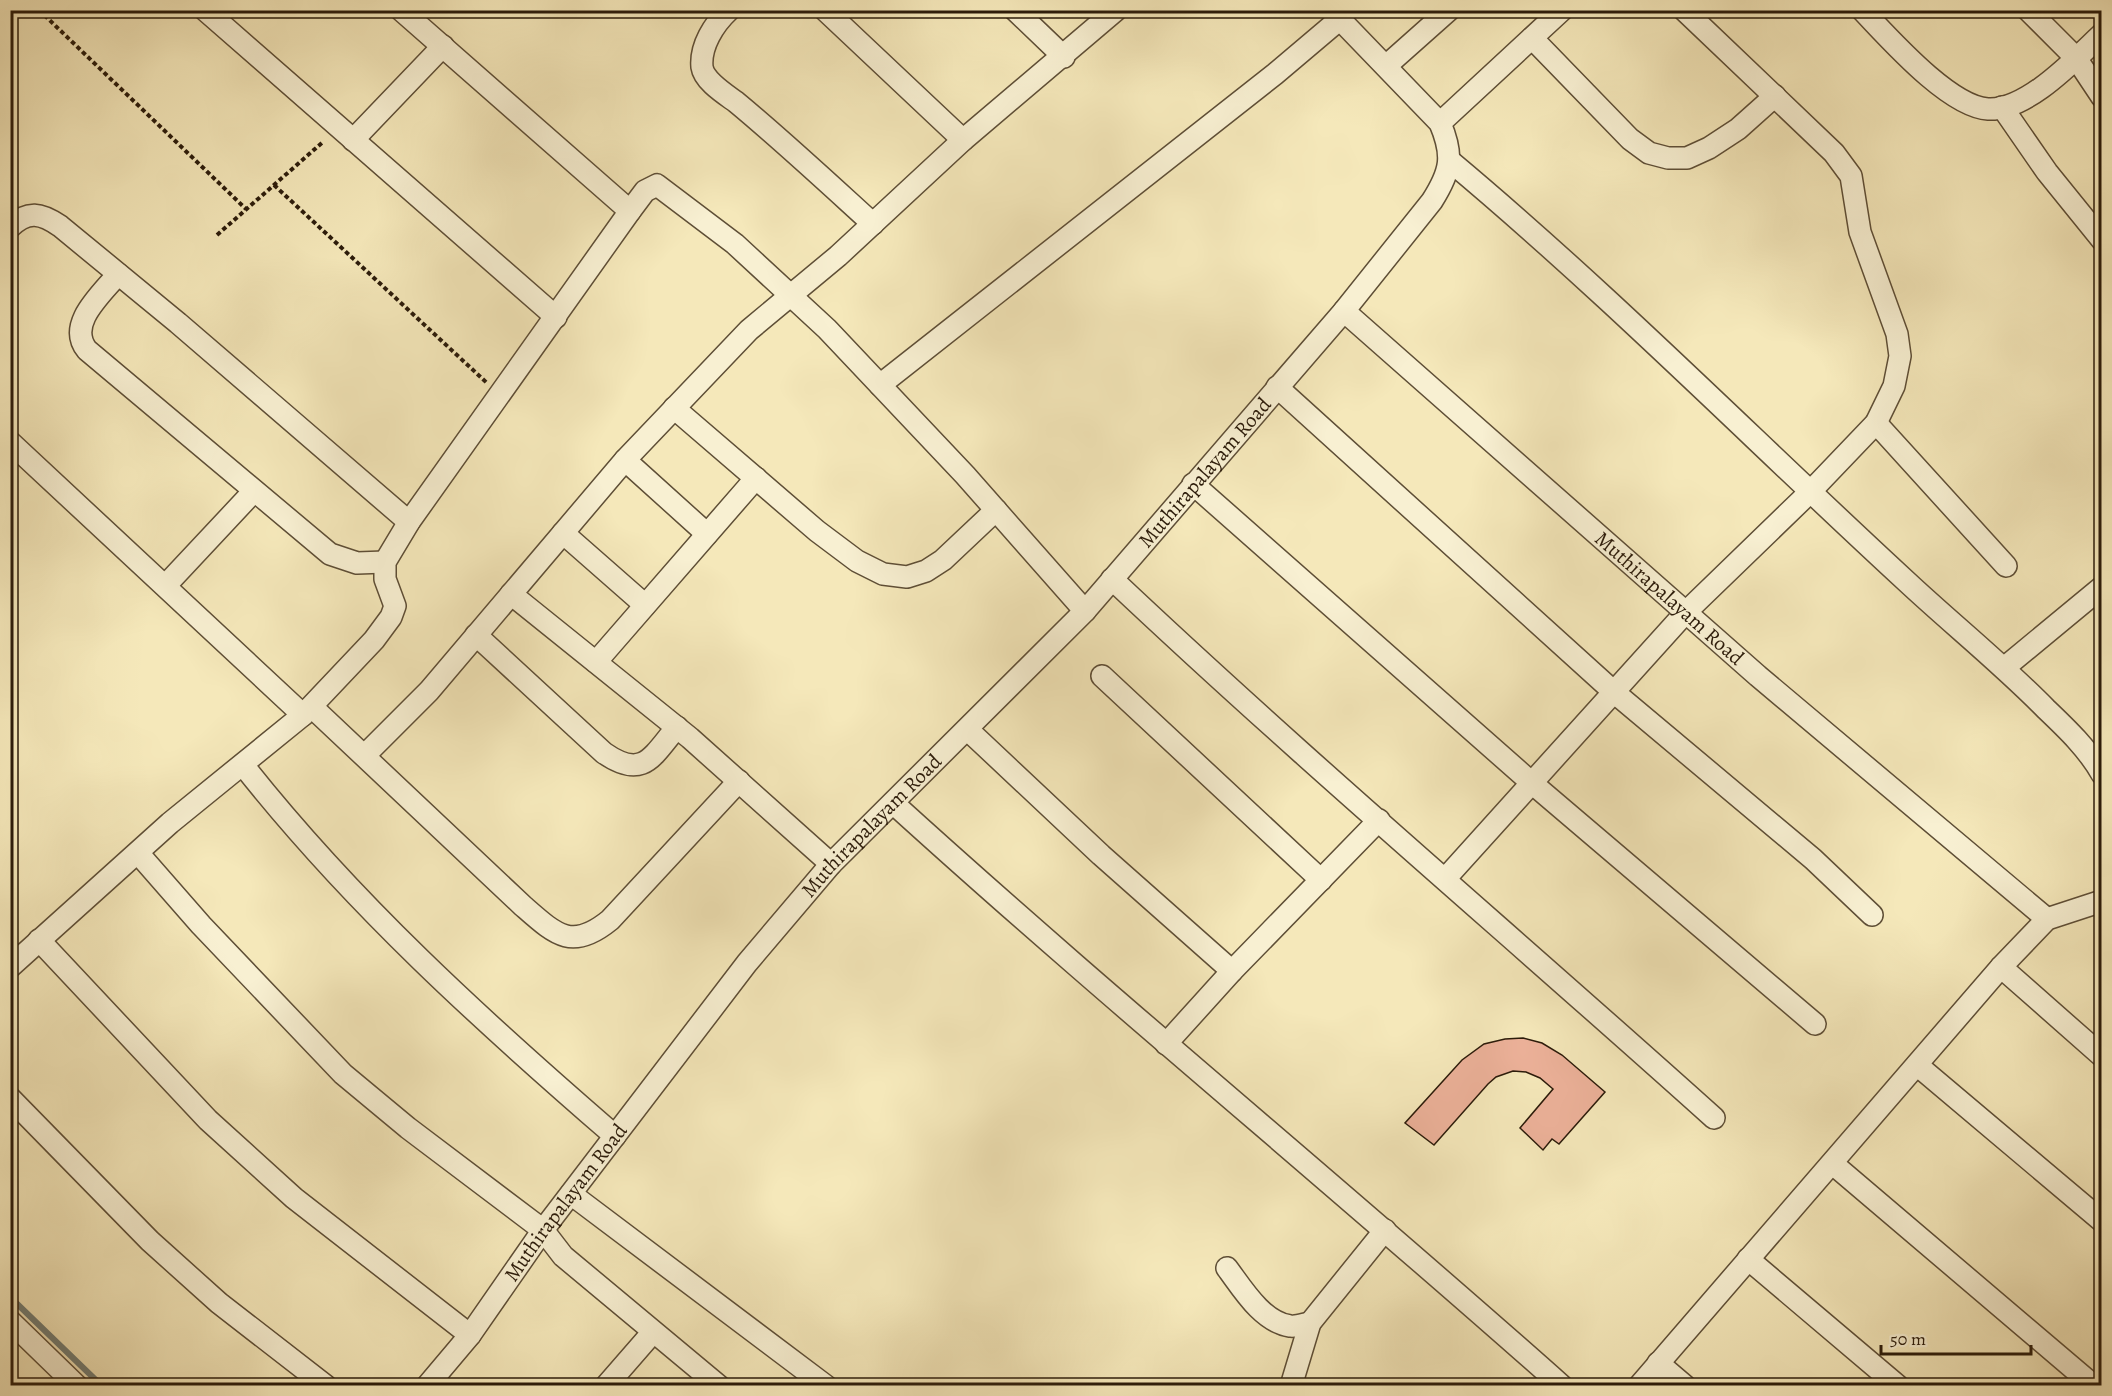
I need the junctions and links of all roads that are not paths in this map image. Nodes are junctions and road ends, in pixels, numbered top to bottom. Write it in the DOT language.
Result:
graph roads {
  1 [pos="205,10"];
  2 [pos="400,10"];
  3 [pos="729,10"];
  4 [pos="825,10"];
  5 [pos="1015,10"];
  6 [pos="1116,10"];
  7 [pos="1449,10"];
  8 [pos="1562,10"];
  9 [pos="1684,10"];
  10 [pos="1862,10"];
  11 [pos="2028,10"];
  12 [pos="1336,15"];
  13 [pos="2102,34"];
  14 [pos="1532,38"];
  15 [pos="443,46"];
  16 [pos="1064,57"];
  17 [pos="2076,58"];
  18 [pos="1386,66"];
  19 [pos="1774,96"];
  20 [pos="2102,97"];
  21 [pos="2002,107"];
  22 [pos="1440,123"];
  23 [pos="963,140"];
  24 [pos="354,141"];
  25 [pos="1450,161"];
  26 [pos="630,211"];
  27 [pos="873,224"];
  28 [pos="10,227"];
  29 [pos="2102,240"];
  30 [pos="118,274"];
  31 [pos="789,294"];
  32 [pos="1344,311"];
  33 [pos="556,317"];
  34 [pos="880,385"];
  35 [pos="1277,387"];
  36 [pos="674,408"];
  37 [pos="1876,423"];
  38 [pos="10,442"];
  39 [pos="625,460"];
  40 [pos="756,478"];
  41 [pos="1193,484"];
  42 [pos="254,490"];
  43 [pos="1810,492"];
  44 [pos="996,510"];
  45 [pos="410,522"];
  46 [pos="562,533"];
  47 [pos="707,534"];
  48 [pos="385,562"];
  49 [pos="2006,566"];
  50 [pos="1112,579"];
  51 [pos="166,585"];
  52 [pos="2102,587"];
  53 [pos="511,594"];
  54 [pos="645,605"];
  55 [pos="1086,611"];
  56 [pos="1686,612"];
  57 [pos="476,635"];
  58 [pos="596,662"];
  59 [pos="2004,668"];
  60 [pos="1102,676"];
  61 [pos="1616,693"];
  62 [pos="308,711"];
  63 [pos="677,728"];
  64 [pos="968,730"];
  65 [pos="365,755"];
  66 [pos="243,765"];
  67 [pos="2100,769"];
  68 [pos="739,781"];
  69 [pos="1533,784"];
  70 [pos="893,803"];
  71 [pos="1379,820"];
  72 [pos="138,853"];
  73 [pos="831,864"];
  74 [pos="1445,879"];
  75 [pos="1321,880"];
  76 [pos="2102,901"];
  77 [pos="1872,915"];
  78 [pos="2047,919"];
  79 [pos="39,940"];
  80 [pos="10,967"];
  81 [pos="2001,967"];
  82 [pos="1232,972"];
  83 [pos="1815,1024"];
  84 [pos="1166,1044"];
  85 [pos="2102,1056"];
  86 [pos="1917,1065"];
  87 [pos="10,1098"];
  88 [pos="1714,1118"];
  89 [pos="615,1136"];
  90 [pos="1833,1164"];
  91 [pos="571,1194"];
  92 [pos="2102,1221"];
  93 [pos="543,1230"];
  94 [pos="1385,1230"];
  95 [pos="1748,1258"];
  96 [pos="1227,1268"];
  97 [pos="10,1321"];
  98 [pos="1310,1323"];
  99 [pos="653,1332"];
  100 [pos="470,1335"];
  101 [pos="1658,1363"];
  102 [pos="77,1386"];
  103 [pos="326,1386"];
  104 [pos="427,1386"];
  105 [pos="606,1386"];
  106 [pos="719,1386"];
  107 [pos="826,1386"];
  108 [pos="1290,1386"];
  109 [pos="1562,1386"];
  110 [pos="1638,1386"];
  111 [pos="1685,1386"];
  112 [pos="1898,1386"];
  113 [pos="2094,1386"];
  1 -- 24 [label="street"];
  2 -- 15 [label="street"];
  3 -- 27 [label="street"];
  4 -- 23 [label="street"];
  5 -- 16 [label="street"];
  6 -- 16 [label="street"];
  7 -- 18 [label="street"];
  8 -- 14 [label="street"];
  9 -- 19 [label="street"];
  10 -- 21 [label="street"];
  11 -- 17 [label="street"];
  12 -- 18 [label="street"];
  12 -- 34 [label="street"];
  13 -- 17 [label="street"];
  14 -- 19 [label="street"];
  14 -- 22 [label="street"];
  15 -- 24 [label="street"];
  15 -- 26 [label="street"];
  16 -- 23 [label="street"];
  17 -- 20 [label="street"];
  17 -- 21 [label="street"];
  18 -- 22 [label="street"];
  19 -- 37 [label="street"];
  21 -- 29 [label="street"];
  22 -- 25 [label="street"];
  23 -- 27 [label="street"];
  24 -- 33 [label="street"];
  25 -- 32 [label="street"];
  25 -- 43 [label="street"];
  26 -- 31 [label="street"];
  26 -- 33 [label="street"];
  27 -- 31 [label="street"];
  28 -- 30 [label="street"];
  30 -- 42 [label="street"];
  30 -- 45 [label="street"];
  31 -- 34 [label="street"];
  31 -- 36 [label="street"];
  32 -- 35 [label="street, Muthirapalayam Road"];
  32 -- 56 [label="street, Muthirapalayam Road"];
  33 -- 45 [label="street"];
  34 -- 44 [label="street"];
  35 -- 41 [label="street, Muthirapalayam Road"];
  35 -- 61 [label="street"];
  36 -- 39 [label="street"];
  36 -- 40 [label="street"];
  37 -- 43 [label="street"];
  37 -- 49 [label="street"];
  38 -- 51 [label="street"];
  39 -- 46 [label="street"];
  39 -- 47 [label="street"];
  40 -- 44 [label="street"];
  40 -- 47 [label="street"];
  41 -- 50 [label="street, Muthirapalayam Road"];
  41 -- 69 [label="street"];
  42 -- 48 [label="street"];
  42 -- 51 [label="street"];
  43 -- 56 [label="street"];
  43 -- 59 [label="street"];
  44 -- 55 [label="street"];
  45 -- 48 [label="street"];
  46 -- 53 [label="street"];
  46 -- 54 [label="street"];
  47 -- 54 [label="street"];
  48 -- 62 [label="street"];
  50 -- 55 [label="street, Muthirapalayam Road"];
  50 -- 71 [label="street"];
  51 -- 62 [label="street"];
  52 -- 59 [label="street"];
  53 -- 57 [label="street"];
  53 -- 58 [label="street"];
  54 -- 58 [label="street"];
  55 -- 64 [label="street, Muthirapalayam Road"];
  56 -- 61 [label="street"];
  56 -- 78 [label="street, Muthirapalayam Road"];
  57 -- 63 [label="street"];
  57 -- 65 [label="street"];
  58 -- 63 [label="street"];
  59 -- 67 [label="street"];
  60 -- 75 [label="street"];
  61 -- 69 [label="street"];
  61 -- 77 [label="street"];
  62 -- 65 [label="street"];
  62 -- 66 [label="street"];
  63 -- 68 [label="street"];
  64 -- 70 [label="street, Muthirapalayam Road"];
  64 -- 82 [label="street"];
  65 -- 68 [label="street"];
  66 -- 72 [label="street"];
  66 -- 89 [label="street"];
  68 -- 73 [label="street"];
  69 -- 74 [label="street"];
  69 -- 83 [label="street"];
  70 -- 73 [label="street, Muthirapalayam Road"];
  70 -- 84 [label="street"];
  71 -- 74 [label="street"];
  71 -- 75 [label="street"];
  72 -- 79 [label="street"];
  72 -- 93 [label="street"];
  73 -- 89 [label="street, Muthirapalayam Road"];
  74 -- 88 [label="street"];
  75 -- 82 [label="street"];
  76 -- 78 [label="street"];
  78 -- 81 [label="street"];
  79 -- 80 [label="street"];
  79 -- 100 [label="street"];
  81 -- 85 [label="street"];
  81 -- 86 [label="street"];
  82 -- 84 [label="street"];
  84 -- 94 [label="street"];
  86 -- 90 [label="street"];
  86 -- 92 [label="street"];
  87 -- 103 [label="street"];
  89 -- 91 [label="street, Muthirapalayam Road"];
  90 -- 95 [label="street"];
  90 -- 113 [label="street"];
  91 -- 93 [label="street, Muthirapalayam Road"];
  91 -- 107 [label="street"];
  93 -- 99 [label="street"];
  93 -- 100 [label="street, Muthirapalayam Road"];
  94 -- 98 [label="street"];
  94 -- 109 [label="street"];
  95 -- 101 [label="street"];
  95 -- 112 [label="street"];
  96 -- 98 [label="street"];
  97 -- 102 [label="street"];
  98 -- 108 [label="street"];
  99 -- 105 [label="street"];
  99 -- 106 [label="street"];
  100 -- 104 [label="street, Muthirapalayam Road"];
  101 -- 110 [label="street"];
  101 -- 111 [label="street"];
}
